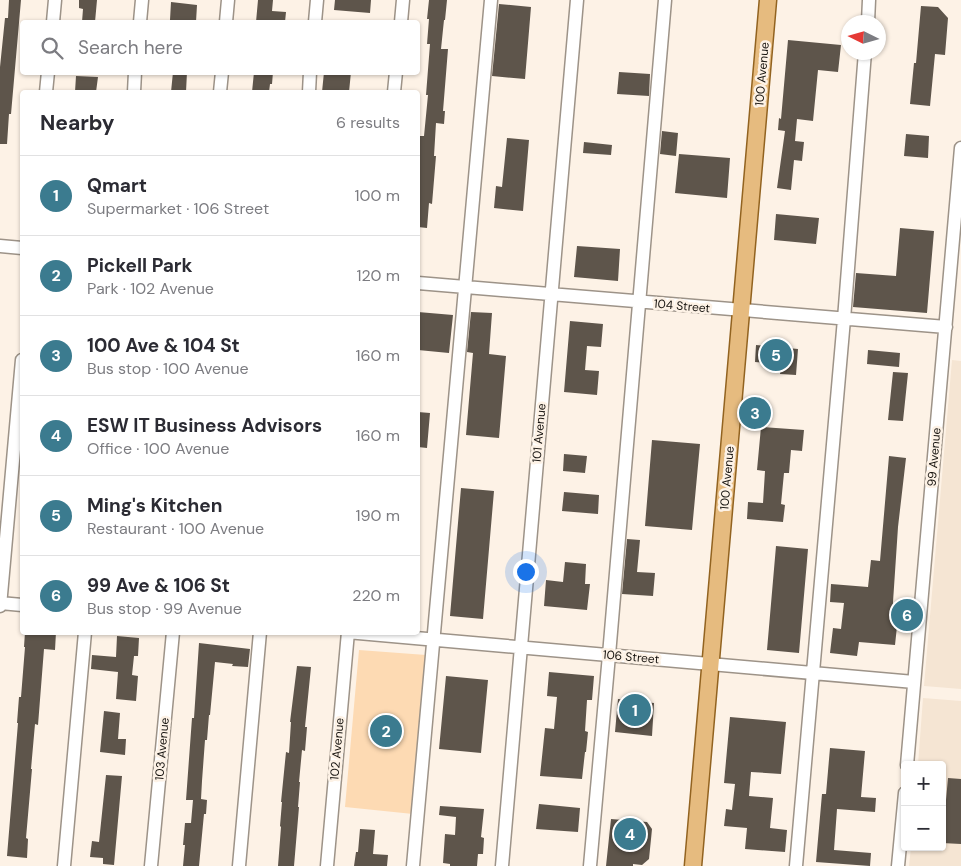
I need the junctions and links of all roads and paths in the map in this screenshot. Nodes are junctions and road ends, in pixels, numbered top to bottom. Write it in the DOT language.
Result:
graph roads {
  1 [pos="54,0"];
  2 [pos="142,0"];
  3 [pos="228,0"];
  4 [pos="317,0"];
  5 [pos="402,0"];
  6 [pos="491,0"];
  7 [pos="578,0"];
  8 [pos="665,0"];
  9 [pos="768,0"];
  10 [pos="869,0"];
  11 [pos="868,15"];
  12 [pos="52,20"];
  13 [pos="140,20"];
  14 [pos="226,20"];
  15 [pos="315,20"];
  16 [pos="400,20"];
  17 [pos="864,60"];
  18 [pos="48,75"];
  19 [pos="135,75"];
  20 [pos="222,75"];
  21 [pos="310,75"];
  22 [pos="396,75"];
  23 [pos="46,90"];
  24 [pos="134,90"];
  25 [pos="220,90"];
  26 [pos="308,90"];
  27 [pos="394,90"];
  28 [pos="961,148"];
  29 [pos="0,246"];
  30 [pos="20,248"];
  31 [pos="420,284"];
  32 [pos="465,288"];
  33 [pos="551,295"];
  34 [pos="638,302"];
  35 [pos="742,311"];
  36 [pos="844,319"];
  37 [pos="946,327"];
  38 [pos="20,382"];
  39 [pos="0,604"];
  40 [pos="20,604"];
  41 [pos="85,635"];
  42 [pos="173,635"];
  43 [pos="260,635"];
  44 [pos="348,635"];
  45 [pos="372,635"];
  46 [pos="433,640"];
  47 [pos="521,647"];
  48 [pos="609,655"];
  49 [pos="711,664"];
  50 [pos="812,673"];
  51 [pos="914,682"];
  52 [pos="907,761"];
  53 [pos="904,806"];
  54 [pos="64,866"];
  55 [pos="151,866"];
  56 [pos="239,866"];
  57 [pos="327,866"];
  58 [pos="414,866"];
  59 [pos="502,866"];
  60 [pos="590,866"];
  61 [pos="693,866"];
  62 [pos="796,866"];
  63 [pos="898,866"];
  1 -- 12 [label="street"];
  2 -- 13 [label="street"];
  3 -- 14 [label="street"];
  4 -- 15 [label="street"];
  5 -- 16 [label="street"];
  6 -- 32 [label="street"];
  7 -- 33 [label="street, 101 Avenue"];
  8 -- 34 [label="street"];
  9 -- 35 [label="main road, 100 Avenue"];
  10 -- 11 [label="street"];
  17 -- 36 [label="street"];
  18 -- 23 [label="street"];
  19 -- 24 [label="street"];
  20 -- 25 [label="street"];
  21 -- 26 [label="street"];
  22 -- 27 [label="street"];
  28 -- 37 [label="street, 99 Avenue"];
  29 -- 30 [label="street"];
  31 -- 32 [label="street, 104 Street"];
  32 -- 33 [label="street, 104 Street"];
  32 -- 46 [label="street"];
  33 -- 34 [label="street, 104 Street"];
  33 -- 47 [label="street, 101 Avenue"];
  34 -- 35 [label="street, 104 Street"];
  34 -- 48 [label="street"];
  35 -- 36 [label="street, 104 Street"];
  35 -- 49 [label="main road, 100 Avenue"];
  36 -- 37 [label="street, 104 Street"];
  36 -- 50 [label="street"];
  37 -- 51 [label="street, 99 Avenue"];
  38 -- 39 [label="street"];
  39 -- 40 [label="street"];
  41 -- 54 [label="street"];
  42 -- 55 [label="street, 103 Avenue"];
  43 -- 56 [label="street"];
  44 -- 57 [label="street, 102 Avenue"];
  45 -- 46 [label="street, 106 Street"];
  46 -- 47 [label="street, 106 Street"];
  46 -- 58 [label="street"];
  47 -- 48 [label="street, 106 Street"];
  47 -- 59 [label="street, 101 Avenue"];
  48 -- 49 [label="street, 106 Street"];
  48 -- 60 [label="street"];
  49 -- 50 [label="street, 106 Street"];
  49 -- 61 [label="main road, 100 Avenue"];
  50 -- 51 [label="street, 106 Street"];
  50 -- 62 [label="street"];
  51 -- 52 [label="street, 99 Avenue"];
  53 -- 63 [label="street"];
}
